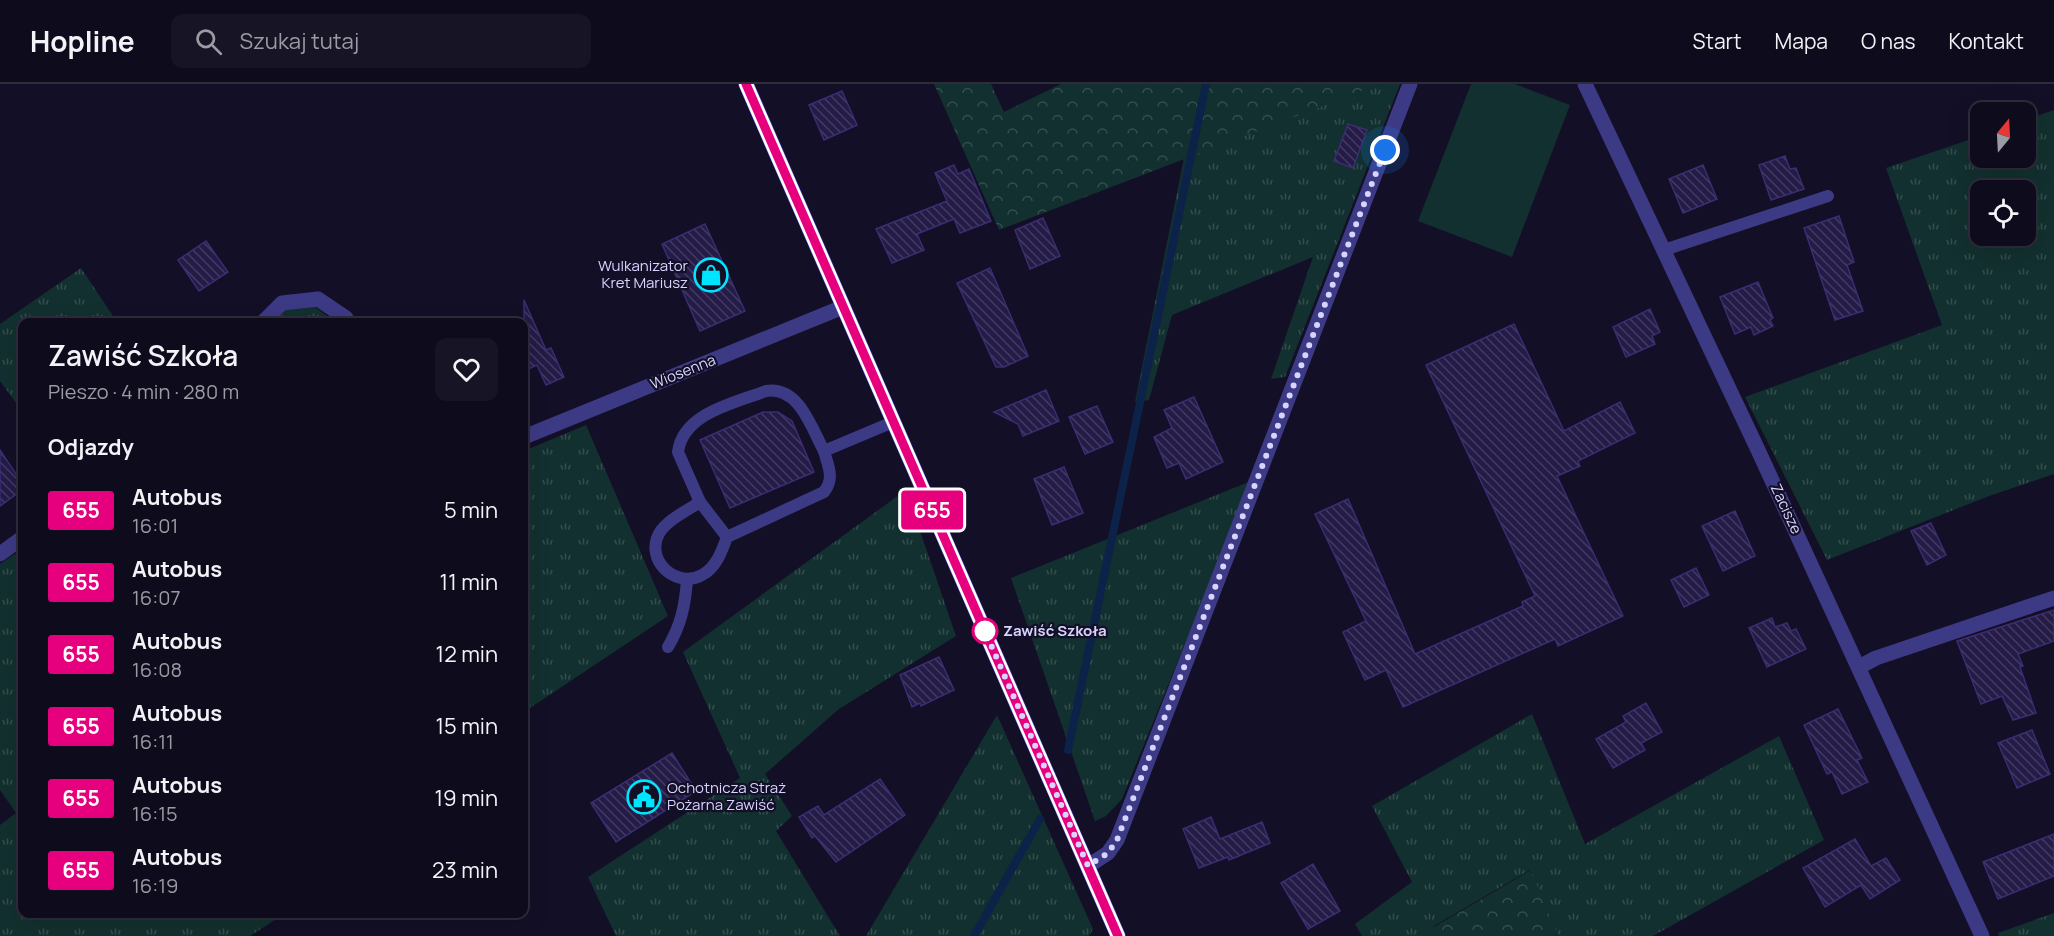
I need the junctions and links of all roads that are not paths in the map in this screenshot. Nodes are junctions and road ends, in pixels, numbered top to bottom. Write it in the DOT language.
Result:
graph roads {
  1 [pos="746,84"];
  2 [pos="1410,84"];
  3 [pos="1585,84"];
  4 [pos="1828,196"];
  5 [pos="1664,250"];
  6 [pos="843,307"];
  7 [pos="267,318"];
  8 [pos="346,318"];
  9 [pos="893,422"];
  10 [pos="528,435"];
  11 [pos="824,451"];
  12 [pos="700,502"];
  13 [pos="728,537"];
  14 [pos="18,541"];
  15 [pos="0,554"];
  16 [pos="687,580"];
  17 [pos="2054,598"];
  18 [pos="668,647"];
  19 [pos="1859,667"];
  20 [pos="1088,866"];
  21 [pos="1118,936"];
  22 [pos="1982,936"];
  1 -- 6 [label="main road"];
  2 -- 20 [label="street"];
  3 -- 5 [label="street, Zacisze"];
  4 -- 5 [label="lane"];
  5 -- 19 [label="street, Zacisze"];
  6 -- 9 [label="main road"];
  6 -- 10 [label="street, Wiosenna"];
  7 -- 8 [label="street"];
  9 -- 11 [label="lane"];
  9 -- 20 [label="main road"];
  11 -- 12 [label="lane"];
  11 -- 13 [label="lane"];
  12 -- 13 [label="lane"];
  12 -- 16 [label="lane"];
  13 -- 16 [label="lane"];
  14 -- 15 [label="street"];
  16 -- 18 [label="lane"];
  17 -- 19 [label="street"];
  19 -- 22 [label="street, Zacisze"];
  20 -- 21 [label="main road"];
}
